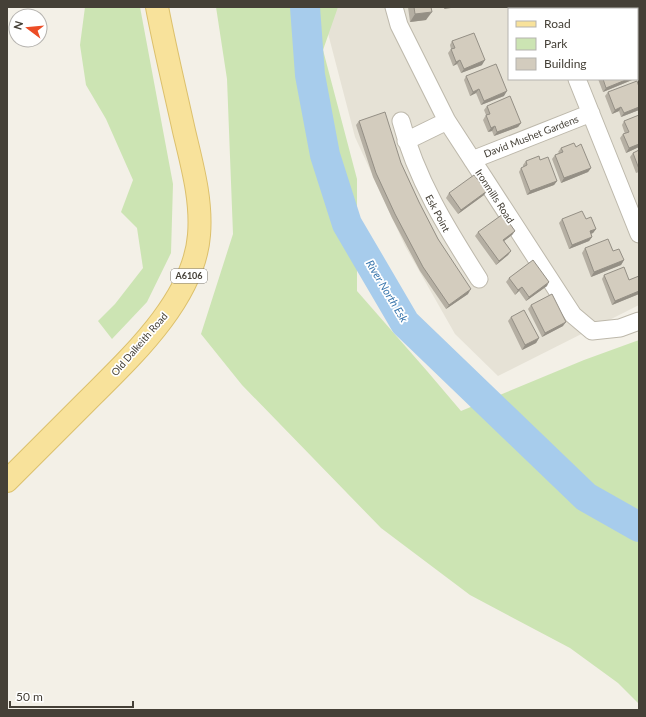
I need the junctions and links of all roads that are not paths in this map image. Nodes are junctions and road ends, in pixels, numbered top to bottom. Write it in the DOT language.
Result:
graph roads {
  1 [pos="157,7"];
  2 [pos="394,7"];
  3 [pos="578,80"];
  4 [pos="591,113"];
  5 [pos="401,121"];
  6 [pos="448,121"];
  7 [pos="406,141"];
  8 [pos="472,160"];
  9 [pos="639,234"];
  10 [pos="479,279"];
  11 [pos="639,321"];
  12 [pos="7,481"];
  1 -- 12 [label="main road, Old Dalkeith Road / A6106"];
  2 -- 6 [label="street, Ironmills Road"];
  3 -- 4 [label="street, David Mushet Gardens"];
  4 -- 8 [label="street, David Mushet Gardens"];
  4 -- 9 [label="street, David Mushet Gardens"];
  5 -- 7 [label="street, Esk Point"];
  6 -- 7 [label="street"];
  6 -- 8 [label="street, Ironmills Road"];
  7 -- 10 [label="street, Esk Point"];
  8 -- 11 [label="street, Ironmills Road"];
}
